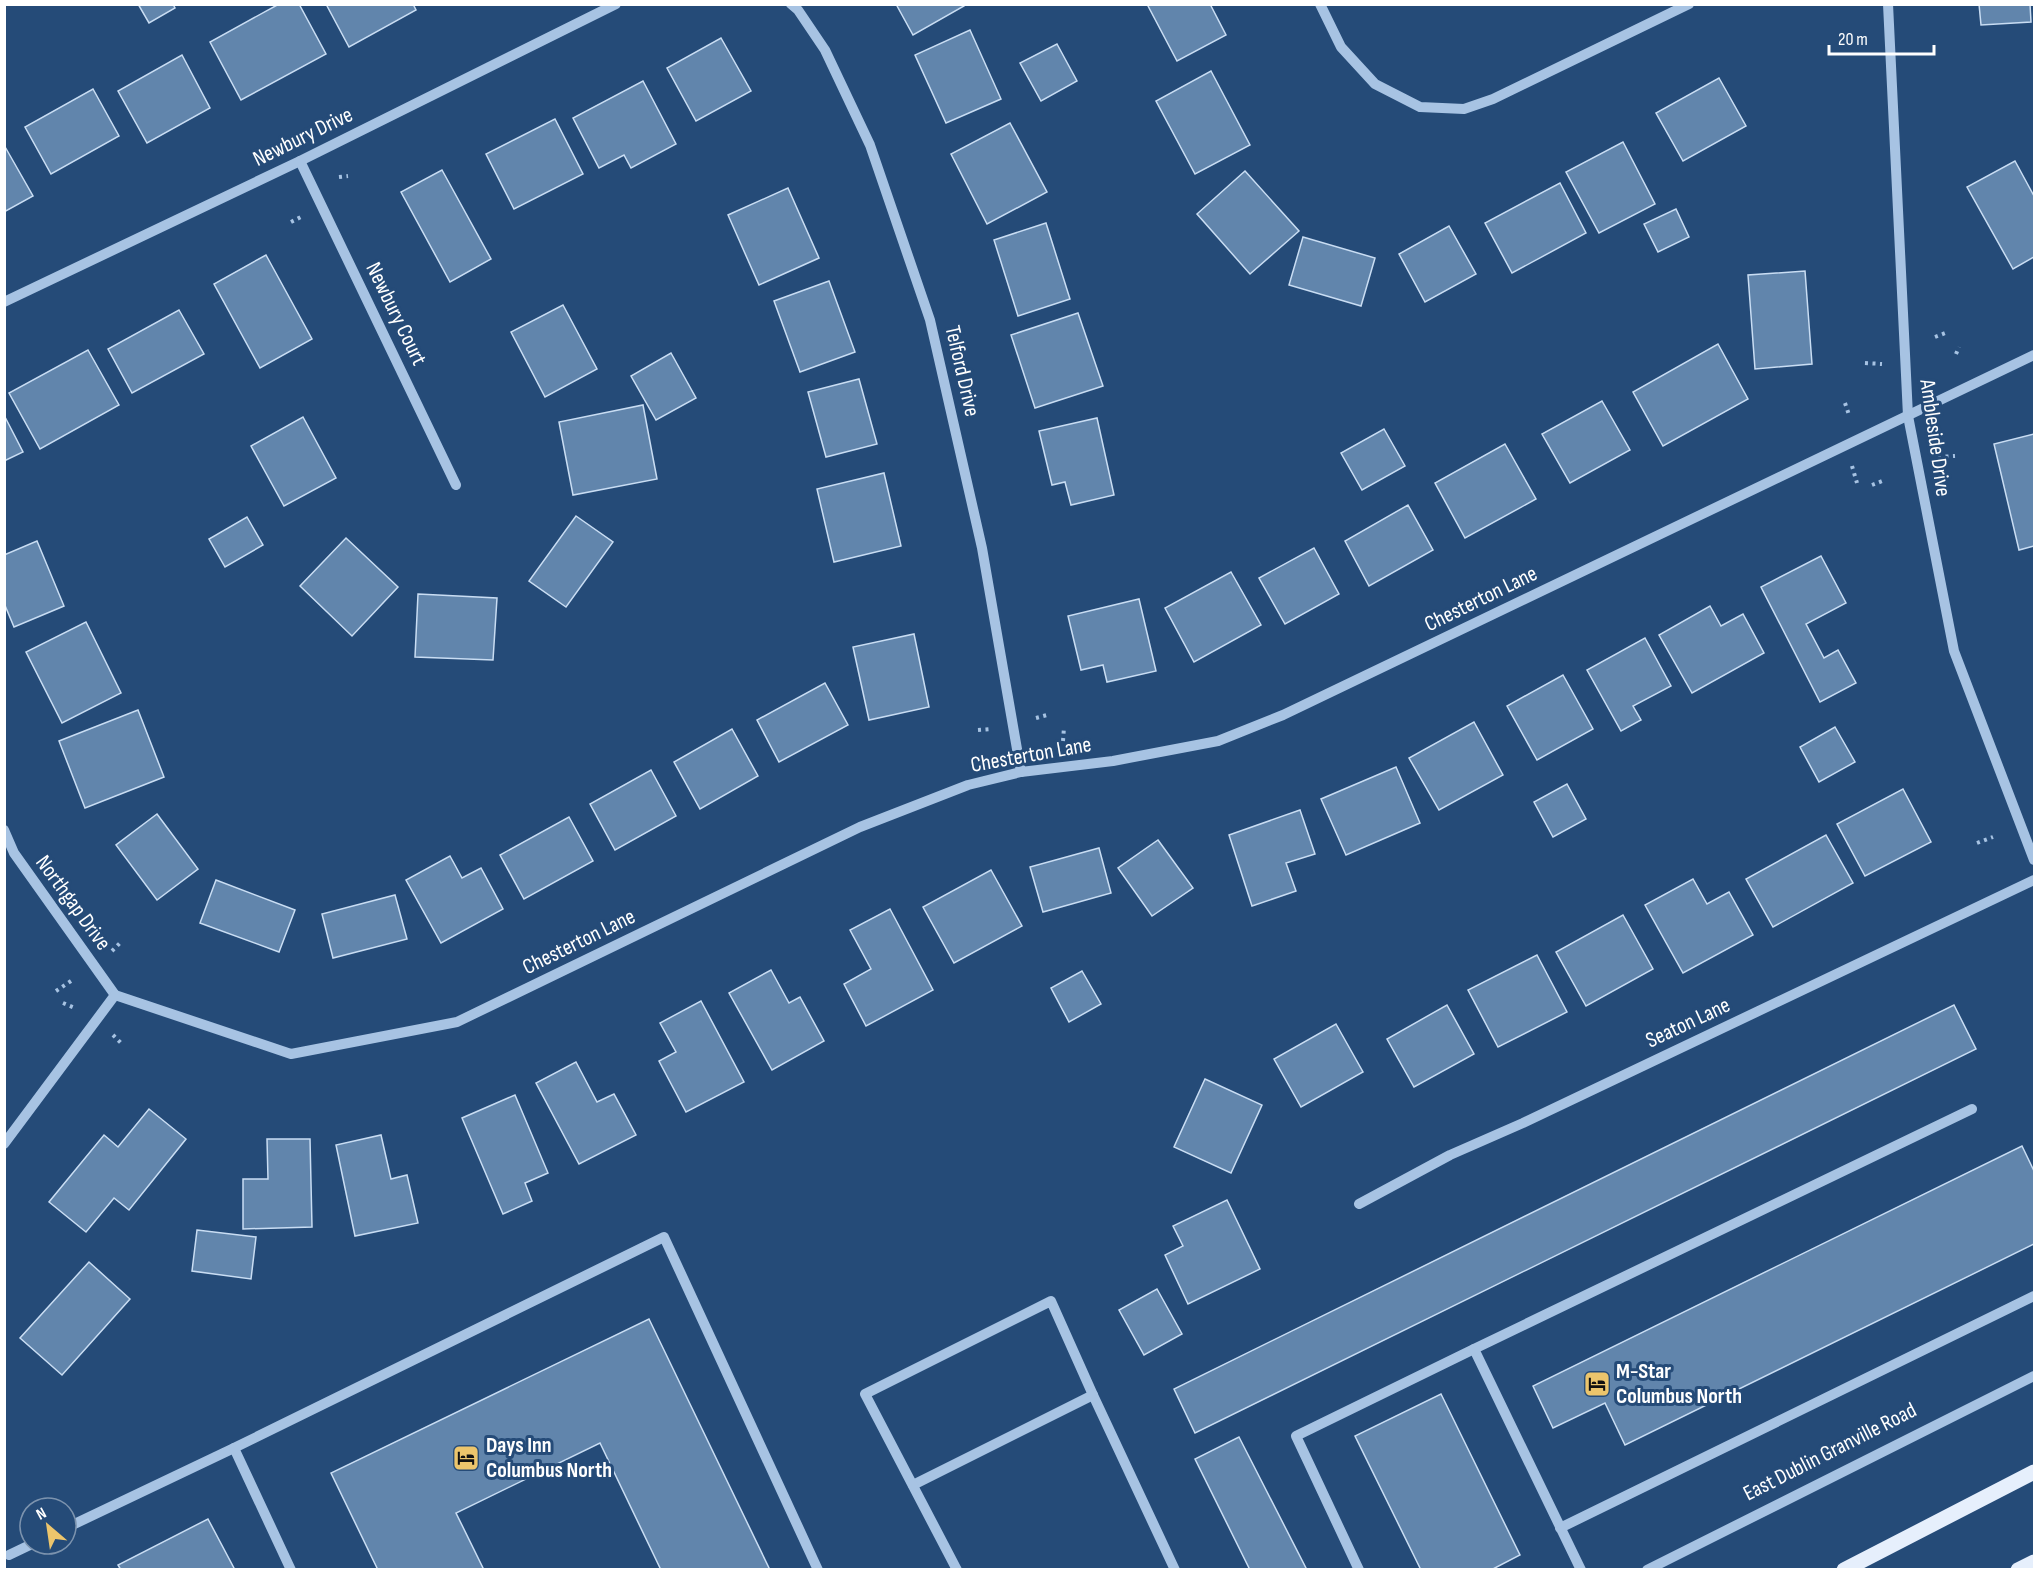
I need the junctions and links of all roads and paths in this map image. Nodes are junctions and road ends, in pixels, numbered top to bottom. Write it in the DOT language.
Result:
graph roads {
  1 [pos="616,4"];
  2 [pos="791,4"];
  3 [pos="1320,4"];
  4 [pos="1689,4"];
  5 [pos="1888,4"];
  6 [pos="300,161"];
  7 [pos="348,176"];
  8 [pos="339,177"];
  9 [pos="305,216"];
  10 [pos="291,222"];
  11 [pos="4,302"];
  12 [pos="1948,333"];
  13 [pos="1935,337"];
  14 [pos="1959,346"];
  15 [pos="1956,354"];
  16 [pos="2034,355"];
  17 [pos="1865,363"];
  18 [pos="1882,364"];
  19 [pos="1845,403"];
  20 [pos="1850,415"];
  21 [pos="1908,416"];
  22 [pos="1955,456"];
  23 [pos="1937,457"];
  24 [pos="1852,463"];
  25 [pos="1885,480"];
  26 [pos="1857,483"];
  27 [pos="456,485"];
  28 [pos="1872,485"];
  29 [pos="1047,715"];
  30 [pos="1033,719"];
  31 [pos="1064,727"];
  32 [pos="992,729"];
  33 [pos="978,730"];
  34 [pos="1063,741"];
  35 [pos="1021,772"];
  36 [pos="4,830"];
  37 [pos="1993,837"];
  38 [pos="1977,843"];
  39 [pos="2034,860"];
  40 [pos="2034,880"];
  41 [pos="120,943"];
  42 [pos="111,953"];
  43 [pos="74,979"];
  44 [pos="56,991"];
  45 [pos="115,995"];
  46 [pos="63,1003"];
  47 [pos="75,1008"];
  48 [pos="111,1034"];
  49 [pos="121,1043"];
  50 [pos="1972,1108"];
  51 [pos="4,1144"];
  52 [pos="1359,1204"];
  53 [pos="2034,1296"];
  54 [pos="1474,1349"];
  55 [pos="2034,1376"];
  56 [pos="1092,1395"];
  57 [pos="234,1448"];
  58 [pos="2034,1472"];
  59 [pos="913,1485"];
  60 [pos="78,1522"];
  61 [pos="1560,1528"];
  62 [pos="18,1551"];
  63 [pos="9,1555"];
  64 [pos="2034,1562"];
  65 [pos="291,1569"];
  66 [pos="818,1569"];
  67 [pos="957,1569"];
  68 [pos="1175,1569"];
  69 [pos="1359,1569"];
  70 [pos="1581,1569"];
  71 [pos="1647,1569"];
  72 [pos="1844,1569"];
  73 [pos="2018,1569"];
  1 -- 6 [label="street, Newbury Drive"];
  2 -- 35 [label="street, Telford Drive"];
  3 -- 4 [label="street"];
  5 -- 21 [label="street, Ambleside Drive"];
  6 -- 11 [label="street, Newbury Drive"];
  6 -- 27 [label="street, Newbury Court"];
  7 -- 8 [label="path"];
  9 -- 10 [label="path"];
  12 -- 13 [label="path"];
  14 -- 15 [label="path"];
  16 -- 21 [label="street, Chesterton Lane"];
  17 -- 18 [label="path"];
  19 -- 20 [label="path"];
  21 -- 35 [label="street, Chesterton Lane"];
  21 -- 39 [label="street, Ambleside Drive"];
  22 -- 23 [label="path"];
  24 -- 26 [label="path"];
  25 -- 28 [label="path"];
  29 -- 30 [label="path"];
  31 -- 34 [label="path"];
  32 -- 33 [label="path"];
  35 -- 45 [label="street, Chesterton Lane"];
  36 -- 45 [label="street, Northgap Drive"];
  37 -- 38 [label="path"];
  40 -- 52 [label="street, Seaton Lane"];
  41 -- 42 [label="path"];
  43 -- 44 [label="path"];
  45 -- 51 [label="street"];
  46 -- 47 [label="path"];
  48 -- 49 [label="path"];
  50 -- 54 [label="street"];
  53 -- 61 [label="street"];
  54 -- 61 [label="street"];
  54 -- 69 [label="street"];
  55 -- 71 [label="street, East Dublin Granville Road"];
  56 -- 59 [label="street"];
  56 -- 59 [label="street"];
  56 -- 68 [label="street"];
  57 -- 60 [label="street"];
  57 -- 65 [label="street"];
  57 -- 66 [label="street"];
  58 -- 72 [label="main road"];
  59 -- 67 [label="street"];
  61 -- 70 [label="street"];
  62 -- 63 [label="street"];
  64 -- 73 [label="main road"];
}
